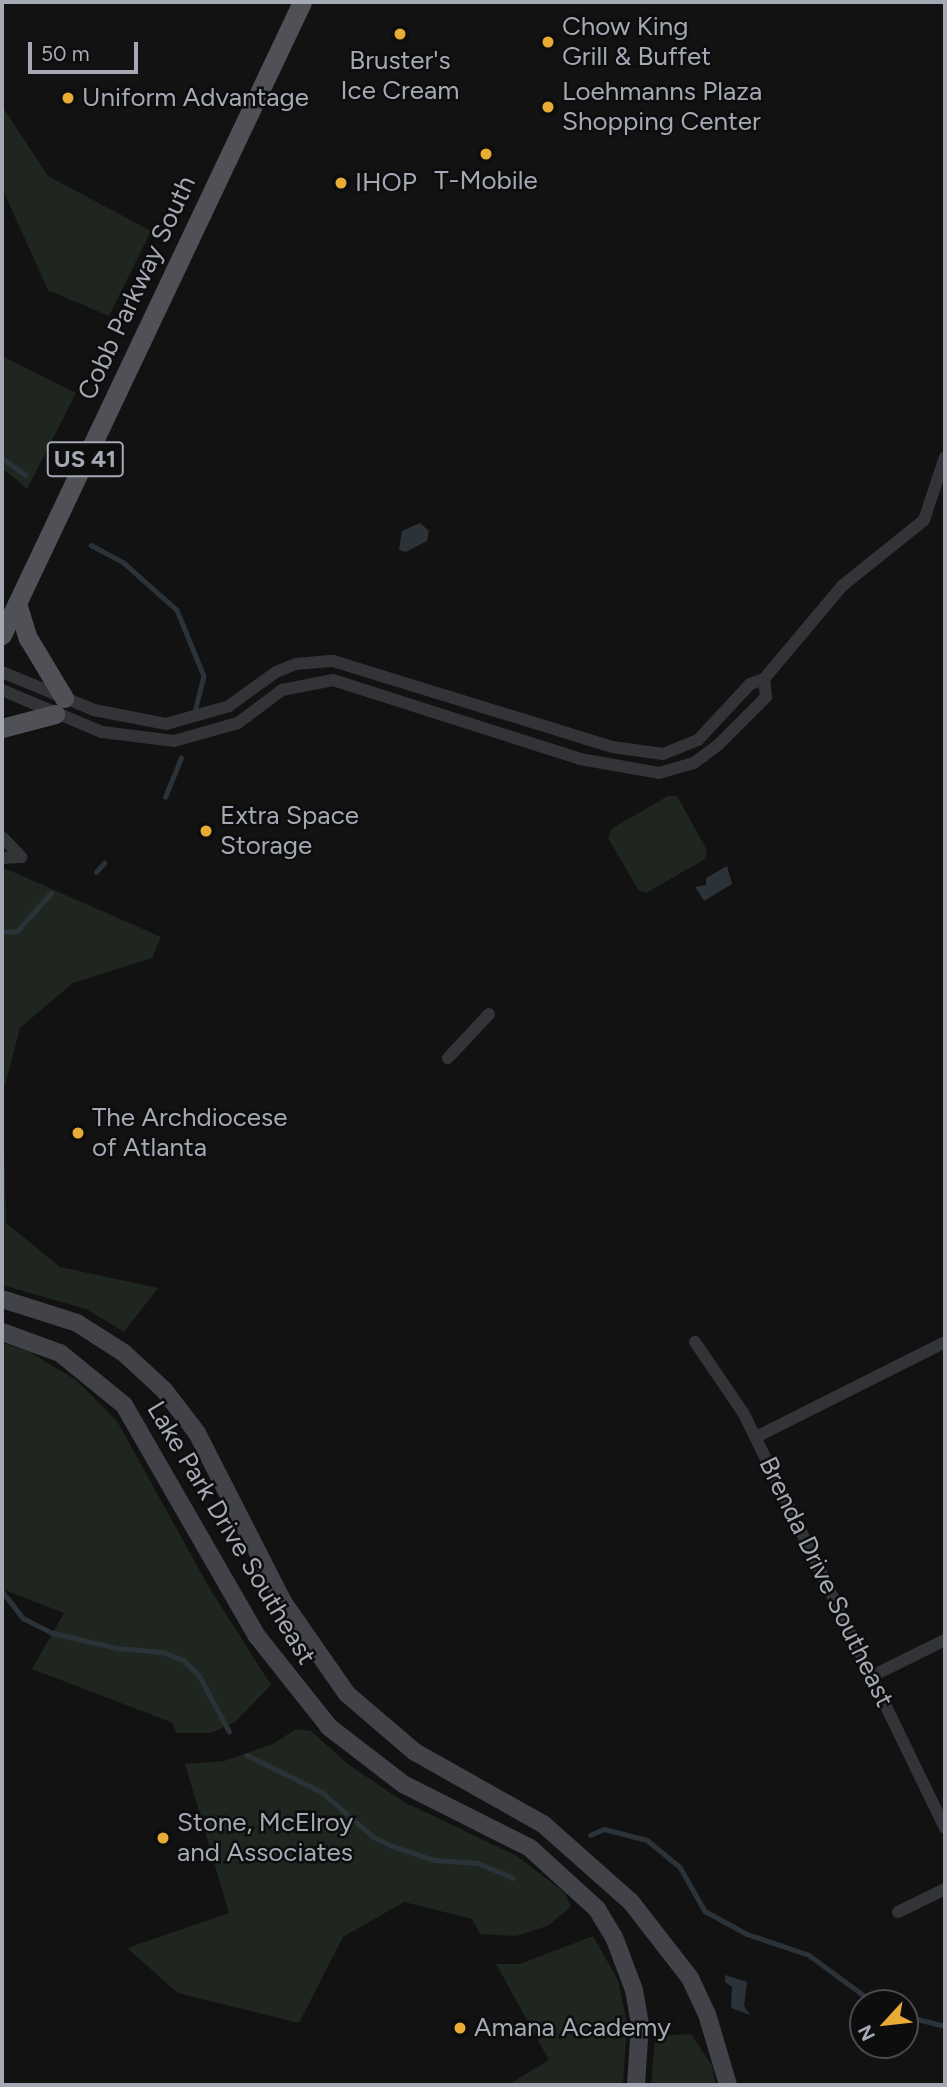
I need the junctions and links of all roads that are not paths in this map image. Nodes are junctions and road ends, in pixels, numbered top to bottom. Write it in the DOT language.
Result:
graph roads {
  1 [pos="302,2"];
  2 [pos="945,457"];
  3 [pos="13,601"];
  4 [pos="2,635"];
  5 [pos="2,672"];
  6 [pos="764,679"];
  7 [pos="2,690"];
  8 [pos="60,706"];
  9 [pos="2,728"];
  10 [pos="2,836"];
  11 [pos="2,858"];
  12 [pos="489,1014"];
  13 [pos="448,1058"];
  14 [pos="2,1299"];
  15 [pos="2,1332"];
  16 [pos="695,1342"];
  17 [pos="945,1342"];
  18 [pos="756,1437"];
  19 [pos="945,1640"];
  20 [pos="872,1676"];
  21 [pos="945,1828"];
  22 [pos="945,1889"];
  23 [pos="898,1912"];
  24 [pos="636,2085"];
  25 [pos="728,2085"];
  1 -- 3 [label="main road, Cobb Parkway South / US 41"];
  2 -- 6 [label="street"];
  3 -- 4 [label="main road, Cobb Parkway South / US 41"];
  3 -- 8 [label="main road"];
  5 -- 8 [label="street"];
  6 -- 8 [label="street"];
  6 -- 8 [label="street"];
  7 -- 8 [label="street"];
  8 -- 9 [label="main road"];
  10 -- 11 [label="street"];
  12 -- 13 [label="street"];
  14 -- 25 [label="street, Lake Park Drive Southeast"];
  15 -- 24 [label="street, Lake Park Drive Southeast"];
  16 -- 18 [label="street, Brenda Drive Southeast"];
  17 -- 18 [label="street"];
  18 -- 20 [label="street, Brenda Drive Southeast"];
  19 -- 20 [label="street"];
  20 -- 21 [label="street, Brenda Drive Southeast"];
  22 -- 23 [label="street"];
}
